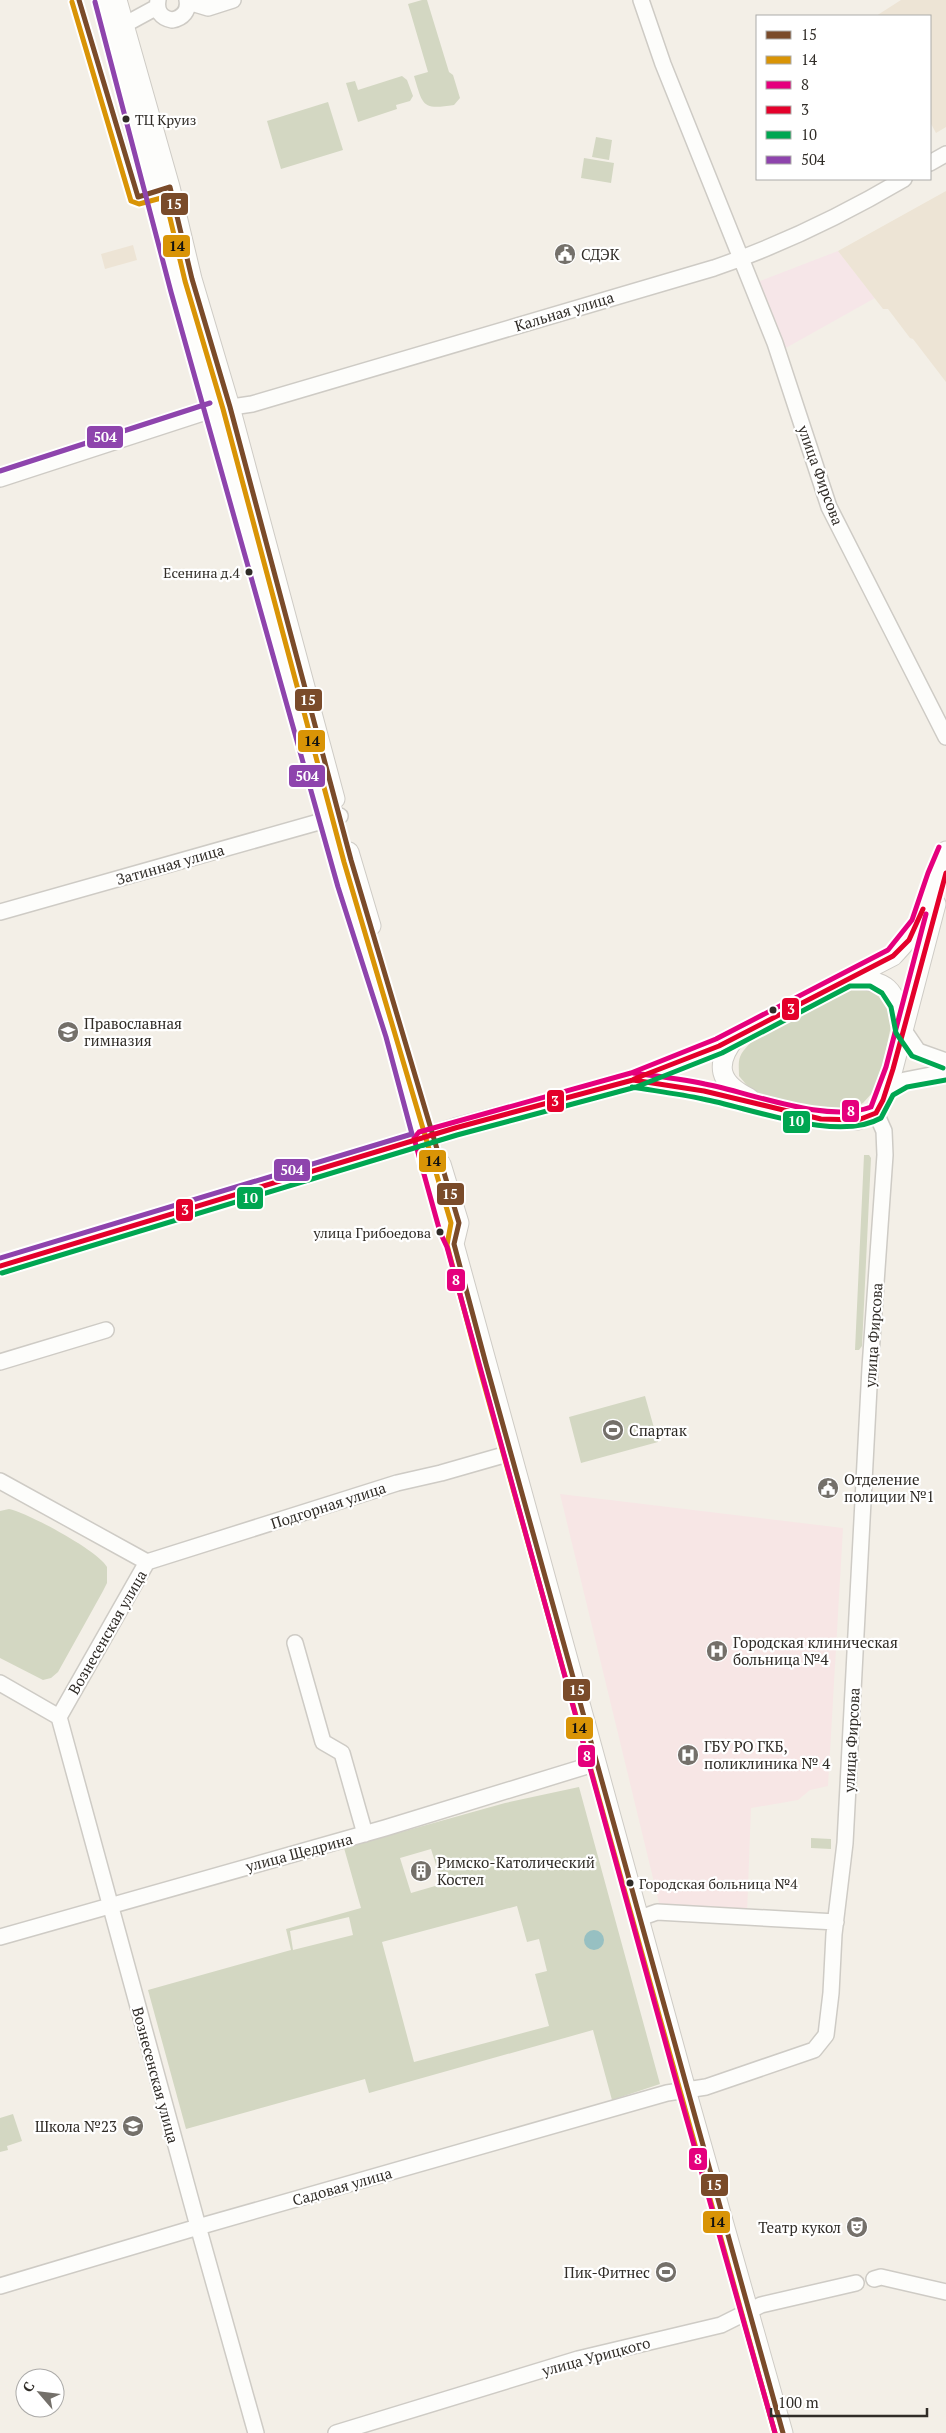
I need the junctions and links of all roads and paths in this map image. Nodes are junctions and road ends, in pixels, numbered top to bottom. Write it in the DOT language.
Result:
graph roads {
  1 [pos="102,0"];
  2 [pos="117,0"];
  3 [pos="233,0"];
  4 [pos="641,0"];
  5 [pos="187,1"];
  6 [pos="157,4"];
  7 [pos="124,25"];
  8 [pos="946,154"];
  9 [pos="931,162"];
  10 [pos="902,180"];
  11 [pos="170,187"];
  12 [pos="152,193"];
  13 [pos="739,259"];
  14 [pos="221,408"];
  15 [pos="0,479"];
  16 [pos="946,737"];
  17 [pos="334,817"];
  18 [pos="946,851"];
  19 [pos="946,873"];
  20 [pos="0,912"];
  21 [pos="848,979"];
  22 [pos="903,1029"];
  23 [pos="725,1049"];
  24 [pos="946,1061"];
  25 [pos="946,1072"];
  26 [pos="632,1080"];
  27 [pos="887,1089"];
  28 [pos="704,1091"];
  29 [pos="764,1105"];
  30 [pos="876,1113"];
  31 [pos="426,1137"];
  32 [pos="0,1266"];
  33 [pos="106,1330"];
  34 [pos="0,1362"];
  35 [pos="511,1453"];
  36 [pos="0,1481"];
  37 [pos="147,1562"];
  38 [pos="295,1643"];
  39 [pos="0,1683"];
  40 [pos="59,1716"];
  41 [pos="597,1763"];
  42 [pos="365,1834"];
  43 [pos="110,1904"];
  44 [pos="640,1918"];
  45 [pos="836,1922"];
  46 [pos="0,1937"];
  47 [pos="686,2090"];
  48 [pos="198,2227"];
  49 [pos="874,2279"];
  50 [pos="856,2283"];
  51 [pos="0,2286"];
  52 [pos="946,2292"];
  53 [pos="749,2311"];
  54 [pos="256,2433"];
  55 [pos="336,2433"];
  56 [pos="783,2433"];
  1 -- 12 [label="main road"];
  2 -- 7 [label="main road"];
  3 -- 5 [label="street"];
  4 -- 13 [label="street, улица Фирсова"];
  5 -- 6 [label="street"];
  6 -- 7 [label="street"];
  7 -- 11 [label="main road"];
  8 -- 9 [label="street"];
  10 -- 13 [label="street, Кальная улица"];
  11 -- 12 [label="street"];
  11 -- 14 [label="main road"];
  12 -- 14 [label="main road"];
  13 -- 14 [label="street, Кальная улица"];
  13 -- 16 [label="street, улица Фирсова"];
  14 -- 15 [label="street, Кальная улица"];
  14 -- 17 [label="main road"];
  17 -- 20 [label="street, Затинная улица"];
  17 -- 31 [label="main road"];
  18 -- 21 [label="main road"];
  19 -- 22 [label="main road"];
  21 -- 22 [label="main road"];
  21 -- 23 [label="main road"];
  22 -- 24 [label="street"];
  22 -- 27 [label="main road"];
  23 -- 26 [label="main road"];
  23 -- 28 [label="main road"];
  23 -- 29 [label="main road"];
  25 -- 27 [label="street"];
  26 -- 28 [label="main road"];
  26 -- 31 [label="main road"];
  27 -- 30 [label="main road"];
  28 -- 29 [label="main road"];
  29 -- 30 [label="main road"];
  30 -- 45 [label="street, улица Фирсова"];
  31 -- 32 [label="main road"];
  31 -- 35 [label="main road"];
  33 -- 34 [label="street"];
  35 -- 37 [label="street, Подгорная улица"];
  35 -- 41 [label="main road"];
  36 -- 37 [label="street, Вознесенская улица"];
  37 -- 40 [label="street, Вознесенская улица"];
  38 -- 42 [label="street"];
  39 -- 40 [label="street"];
  40 -- 43 [label="street, Вознесенская улица"];
  41 -- 42 [label="street, улица Щедрина"];
  41 -- 44 [label="main road"];
  42 -- 43 [label="street, улица Щедрина"];
  43 -- 46 [label="street, улица Щедрина"];
  43 -- 48 [label="street, Вознесенская улица"];
  44 -- 45 [label="street"];
  44 -- 47 [label="main road"];
  45 -- 47 [label="street, улица Фирсова"];
  47 -- 48 [label="street, Садовая улица"];
  47 -- 53 [label="main road"];
  48 -- 51 [label="street, Садовая улица"];
  48 -- 54 [label="street, Вознесенская улица"];
  49 -- 52 [label="street"];
  50 -- 53 [label="street, улица Урицкого"];
  53 -- 55 [label="street, улица Урицкого"];
  53 -- 56 [label="main road"];
}
